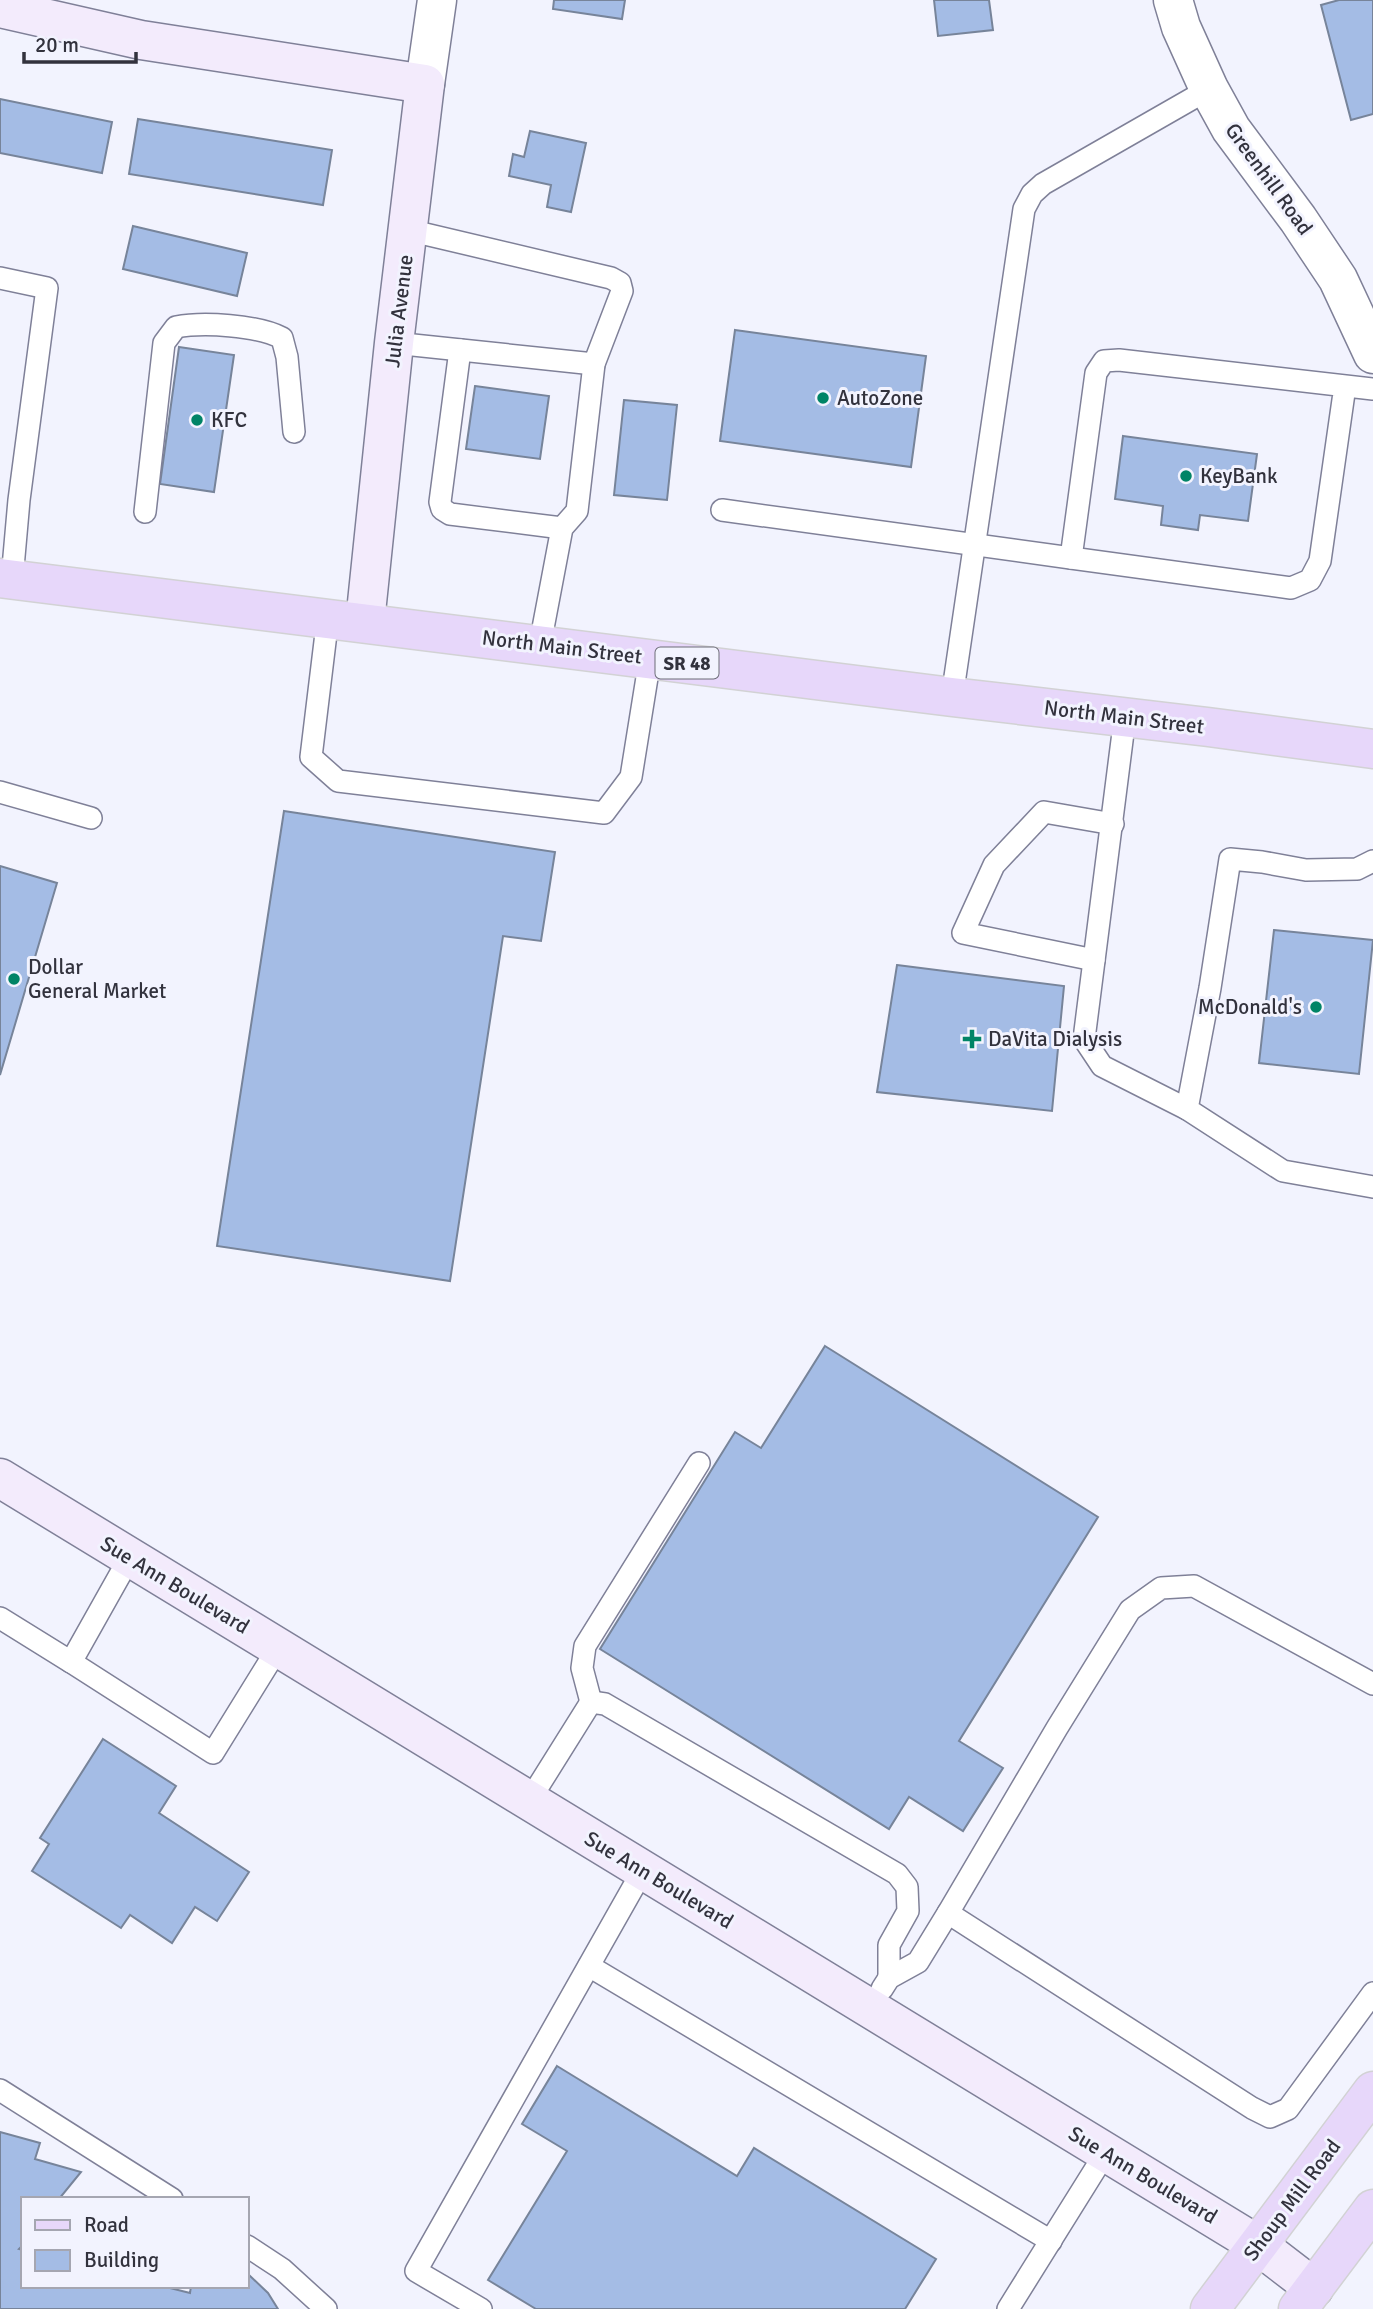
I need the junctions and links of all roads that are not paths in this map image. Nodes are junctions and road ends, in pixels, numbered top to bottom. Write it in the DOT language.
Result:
graph roads {
  1 [pos="437,0"];
  2 [pos="1173,0"];
  3 [pos="0,8"];
  4 [pos="425,84"];
  5 [pos="1209,89"];
  6 [pos="408,230"];
  7 [pos="0,278"];
  8 [pos="394,343"];
  9 [pos="460,351"];
  10 [pos="1373,354"];
  11 [pos="594,364"];
  12 [pos="1345,386"];
  13 [pos="1373,389"];
  14 [pos="294,432"];
  15 [pos="10,498"];
  16 [pos="722,510"];
  17 [pos="145,513"];
  18 [pos="562,528"];
  19 [pos="975,545"];
  20 [pos="1071,558"];
  21 [pos="6,578"];
  22 [pos="328,617"];
  23 [pos="365,622"];
  24 [pos="540,644"];
  25 [pos="650,659"];
  26 [pos="952,697"];
  27 [pos="1125,717"];
  28 [pos="1373,749"];
  29 [pos="0,792"];
  30 [pos="91,818"];
  31 [pos="1113,824"];
  32 [pos="1373,861"];
  33 [pos="1094,960"];
  34 [pos="1187,1110"];
  35 [pos="1368,1186"];
  36 [pos="699,1463"];
  37 [pos="0,1478"];
  38 [pos="130,1557"];
  39 [pos="0,1618"];
  40 [pos="278,1648"];
  41 [pos="71,1662"];
  42 [pos="1373,1684"];
  43 [pos="591,1702"];
  44 [pos="529,1801"];
  45 [pos="643,1870"];
  46 [pos="948,1913"];
  47 [pos="589,1966"];
  48 [pos="1373,1993"];
  49 [pos="880,1994"];
  50 [pos="0,2090"];
  51 [pos="1373,2091"];
  52 [pos="1106,2152"];
  53 [pos="170,2197"];
  54 [pos="1373,2209"];
  55 [pos="1051,2241"];
  56 [pos="1258,2245"];
  57 [pos="248,2247"];
  58 [pos="1306,2298"];
  59 [pos="326,2309"];
  60 [pos="481,2309"];
  61 [pos="1008,2309"];
  62 [pos="1210,2309"];
  1 -- 4 [label="street, Julia Avenue"];
  2 -- 5 [label="street, Greenhill Road"];
  3 -- 4 [label="street"];
  4 -- 6 [label="street, Julia Avenue"];
  5 -- 10 [label="street, Greenhill Road"];
  5 -- 19 [label="lane"];
  6 -- 8 [label="street, Julia Avenue"];
  6 -- 11 [label="lane"];
  7 -- 15 [label="lane"];
  8 -- 9 [label="lane"];
  8 -- 23 [label="street, Julia Avenue"];
  9 -- 11 [label="lane"];
  9 -- 18 [label="lane"];
  11 -- 18 [label="lane"];
  12 -- 13 [label="lane"];
  12 -- 20 [label="lane"];
  12 -- 20 [label="lane"];
  14 -- 17 [label="lane"];
  15 -- 21 [label="lane"];
  16 -- 19 [label="lane"];
  18 -- 24 [label="lane"];
  19 -- 20 [label="lane"];
  19 -- 26 [label="lane"];
  21 -- 22 [label="main road, North Main Street / SR 48"];
  22 -- 23 [label="main road, North Main Street / SR 48"];
  22 -- 25 [label="lane"];
  23 -- 24 [label="main road, North Main Street / SR 48"];
  24 -- 25 [label="main road, North Main Street / SR 48"];
  25 -- 26 [label="main road, North Main Street / SR 48"];
  26 -- 27 [label="main road, North Main Street / SR 48"];
  27 -- 28 [label="main road, North Main Street / SR 48"];
  27 -- 31 [label="lane"];
  29 -- 30 [label="lane"];
  31 -- 33 [label="lane"];
  31 -- 33 [label="lane"];
  32 -- 34 [label="lane"];
  33 -- 34 [label="lane"];
  34 -- 35 [label="lane"];
  36 -- 43 [label="lane"];
  37 -- 38 [label="street, Sue Ann Boulevard"];
  38 -- 40 [label="street, Sue Ann Boulevard"];
  38 -- 41 [label="lane"];
  39 -- 41 [label="lane"];
  40 -- 41 [label="lane"];
  40 -- 44 [label="street, Sue Ann Boulevard"];
  42 -- 46 [label="lane"];
  43 -- 44 [label="lane"];
  43 -- 49 [label="lane"];
  44 -- 45 [label="street, Sue Ann Boulevard"];
  45 -- 47 [label="lane"];
  45 -- 49 [label="street, Sue Ann Boulevard"];
  46 -- 48 [label="lane"];
  46 -- 49 [label="lane"];
  47 -- 55 [label="lane"];
  47 -- 60 [label="lane"];
  49 -- 52 [label="street, Sue Ann Boulevard"];
  50 -- 53 [label="lane"];
  51 -- 56 [label="main road, Shoup Mill Road"];
  52 -- 55 [label="lane"];
  52 -- 56 [label="street, Sue Ann Boulevard"];
  54 -- 58 [label="main road"];
  55 -- 61 [label="lane"];
  56 -- 58 [label="street, Sue Ann Boulevard"];
  56 -- 62 [label="main road, Shoup Mill Road"];
  57 -- 59 [label="lane"];
}
